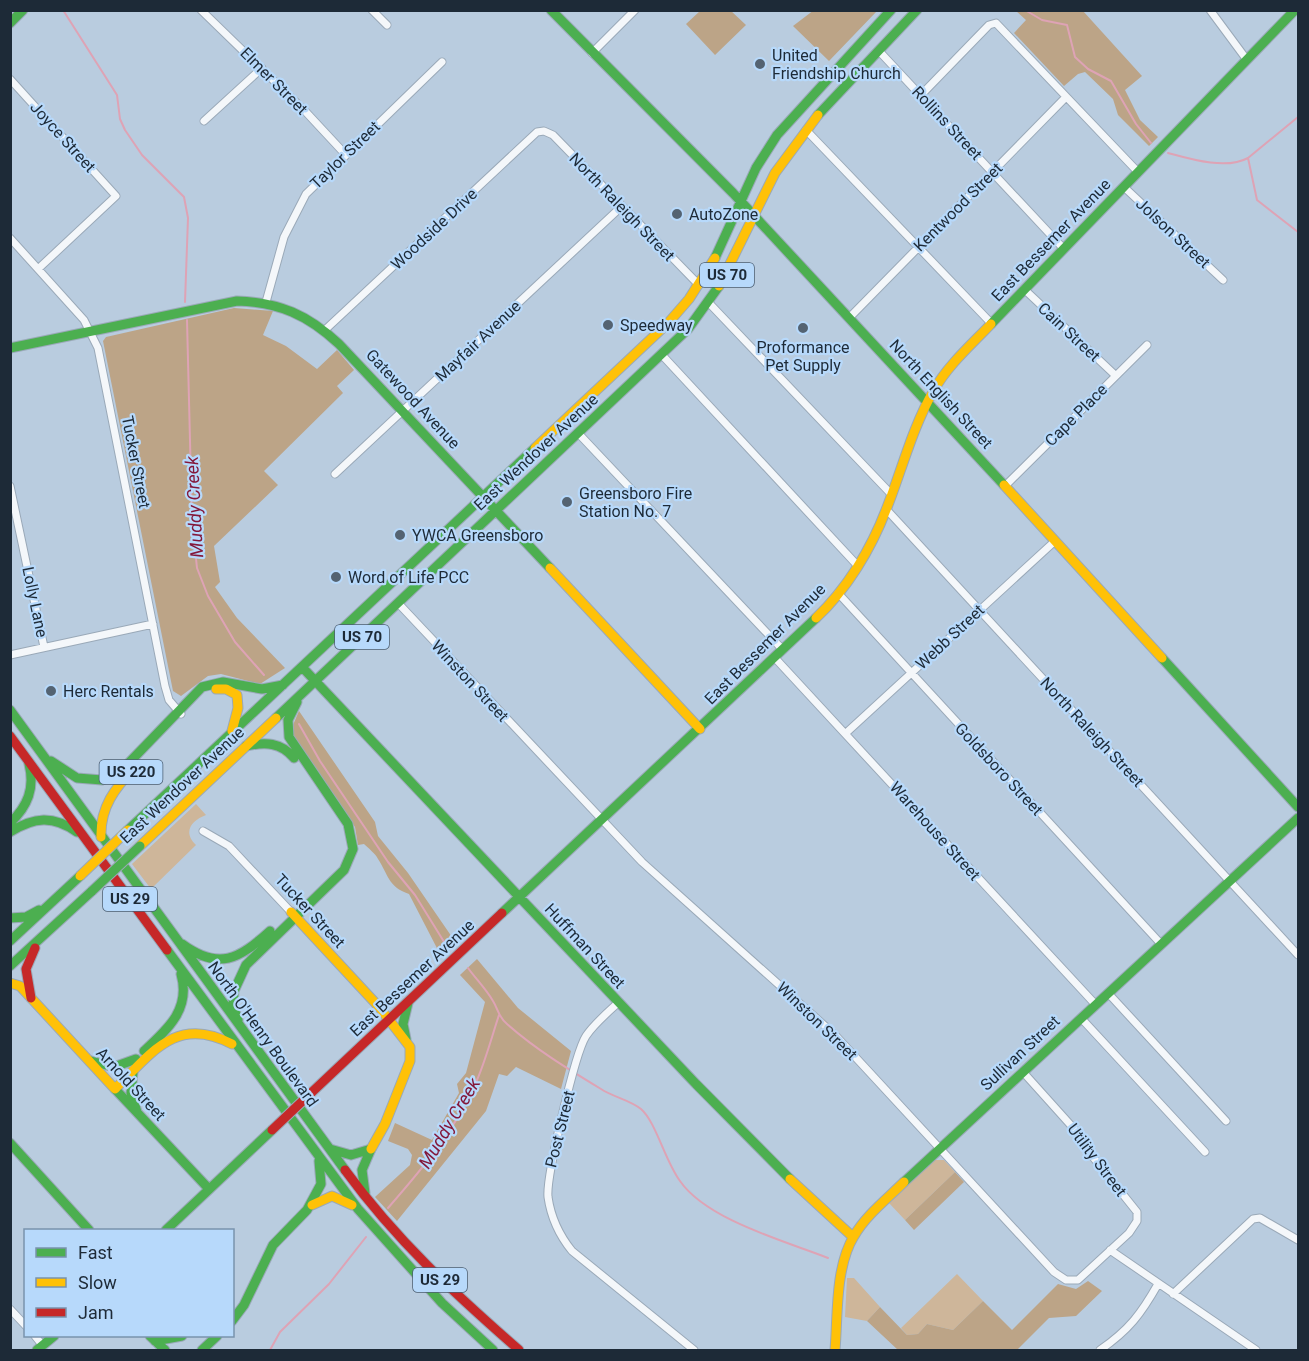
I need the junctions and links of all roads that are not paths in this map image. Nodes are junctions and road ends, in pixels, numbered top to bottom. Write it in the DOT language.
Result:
graph roads {
  1 [pos="23,10"];
  2 [pos="201,10"];
  3 [pos="372,10"];
  4 [pos="551,10"];
  5 [pos="635,10"];
  6 [pos="891,10"];
  7 [pos="917,10"];
  8 [pos="1210,10"];
  9 [pos="1295,10"];
  10 [pos="10,23"];
  11 [pos="387,25"];
  12 [pos="879,51"];
  13 [pos="592,53"];
  14 [pos="1247,60"];
  15 [pos="442,62"];
  16 [pos="262,68"];
  17 [pos="10,79"];
  18 [pos="921,95"];
  19 [pos="1066,97"];
  20 [pos="204,121"];
  21 [pos="806,130"];
  22 [pos="544,131"];
  23 [pos="345,154"];
  24 [pos="993,172"];
  25 [pos="1138,172"];
  26 [pos="1124,187"];
  27 [pos="740,200"];
  28 [pos="621,207"];
  29 [pos="753,214"];
  30 [pos="10,238"];
  31 [pos="920,246"];
  32 [pos="1063,248"];
  33 [pos="38,269"];
  34 [pos="1223,280"];
  35 [pos="699,285"];
  36 [pos="1024,289"];
  37 [pos="266,302"];
  38 [pos="709,303"];
  39 [pos="850,317"];
  40 [pos="991,323"];
  41 [pos="326,329"];
  42 [pos="91,331"];
  43 [pos="1147,345"];
  44 [pos="10,348"];
  45 [pos="662,355"];
  46 [pos="1115,375"];
  47 [pos="927,401"];
  48 [pos="403,411"];
  49 [pos="578,433"];
  50 [pos="335,474"];
  51 [pos="1006,485"];
  52 [pos="10,486"];
  53 [pos="892,495"];
  54 [pos="484,497"];
  55 [pos="886,509"];
  56 [pos="496,510"];
  57 [pos="1055,541"];
  58 [pos="857,565"];
  59 [pos="838,593"];
  60 [pos="398,603"];
  61 [pos="979,610"];
  62 [pos="153,624"];
  63 [pos="44,647"];
  64 [pos="783,650"];
  65 [pos="10,655"];
  66 [pos="775,658"];
  67 [pos="303,668"];
  68 [pos="911,673"];
  69 [pos="315,680"];
  70 [pos="286,683"];
  71 [pos="302,693"];
  72 [pos="10,710"];
  73 [pos="180,713"];
  74 [pos="700,729"];
  75 [pos="846,733"];
  76 [pos="10,736"];
  77 [pos="230,736"];
  78 [pos="246,746"];
  79 [pos="42,754"];
  80 [pos="28,760"];
  81 [pos="1299,807"];
  82 [pos="1299,818"];
  83 [pos="601,820"];
  84 [pos="10,823"];
  85 [pos="203,831"];
  86 [pos="10,832"];
  87 [pos="102,838"];
  88 [pos="86,839"];
  89 [pos="1230,882"];
  90 [pos="519,898"];
  91 [pos="48,906"];
  92 [pos="293,915"];
  93 [pos="10,918"];
  94 [pos="169,930"];
  95 [pos="10,941"];
  96 [pos="38,942"];
  97 [pos="1161,944"];
  98 [pos="1299,955"];
  99 [pos="174,960"];
  100 [pos="10,966"];
  101 [pos="10,983"];
  102 [pos="1108,993"];
  103 [pos="32,999"];
  104 [pos="408,1002"];
  105 [pos="618,1003"];
  106 [pos="1095,1004"];
  107 [pos="1081,1018"];
  108 [pos="388,1020"];
  109 [pos="246,1037"];
  110 [pos="407,1042"];
  111 [pos="240,1050"];
  112 [pos="136,1059"];
  113 [pos="89,1061"];
  114 [pos="133,1072"];
  115 [pos="1023,1072"];
  116 [pos="113,1087"];
  117 [pos="137,1112"];
  118 [pos="1226,1121"];
  119 [pos="10,1143"];
  120 [pos="328,1148"];
  121 [pos="939,1148"];
  122 [pos="371,1149"];
  123 [pos="1205,1152"];
  124 [pos="317,1154"];
  125 [pos="209,1189"];
  126 [pos="368,1201"];
  127 [pos="358,1209"];
  128 [pos="307,1210"];
  129 [pos="89,1228"];
  130 [pos="167,1229"];
  131 [pos="853,1237"];
  132 [pos="1299,1240"];
  133 [pos="1110,1250"];
  134 [pos="1158,1284"];
  135 [pos="1173,1294"];
  136 [pos="10,1309"];
  137 [pos="234,1319"];
  138 [pos="24,1324"];
  139 [pos="52,1337"];
  140 [pos="215,1337"];
  141 [pos="153,1338"];
  142 [pos="40,1348"];
  143 [pos="165,1350"];
  144 [pos="202,1350"];
  145 [pos="493,1350"];
  146 [pos="519,1350"];
  147 [pos="694,1350"];
  148 [pos="835,1350"];
  149 [pos="1100,1350"];
  150 [pos="1256,1350"];
  1 -- 10 [label="main road"];
  2 -- 16 [label="street, Elmer Street"];
  3 -- 11 [label="street"];
  4 -- 13 [label="main road, North English Street"];
  5 -- 13 [label="street"];
  6 -- 27 [label="main road, East Wendover Avenue / US 70"];
  7 -- 12 [label="main road, East Wendover Avenue / US 70"];
  8 -- 14 [label="street"];
  9 -- 14 [label="main road, East Bessemer Avenue"];
  12 -- 18 [label="street, Rollins Street"];
  12 -- 21 [label="main road, East Wendover Avenue / US 70"];
  13 -- 27 [label="main road, North English Street"];
  14 -- 25 [label="main road, East Bessemer Avenue"];
  15 -- 23 [label="street, Taylor Street"];
  16 -- 20 [label="street"];
  16 -- 23 [label="street, Elmer Street"];
  17 -- 33 [label="street, Joyce Street"];
  18 -- 19 [label="street, Jolson Street"];
  18 -- 24 [label="street, Rollins Street"];
  19 -- 24 [label="street, Kentwood Street"];
  19 -- 25 [label="street, Jolson Street"];
  21 -- 29 [label="main road, East Wendover Avenue / US 70"];
  21 -- 31 [label="street"];
  22 -- 28 [label="street, North Raleigh Street"];
  22 -- 41 [label="street, Woodside Drive"];
  23 -- 37 [label="street, Taylor Street"];
  24 -- 31 [label="street, Kentwood Street"];
  24 -- 32 [label="street, Rollins Street"];
  25 -- 26 [label="main road, East Bessemer Avenue"];
  26 -- 32 [label="main road, East Bessemer Avenue"];
  26 -- 34 [label="street, Jolson Street"];
  27 -- 29 [label="main road, North English Street"];
  27 -- 35 [label="main road, East Wendover Avenue / US 70"];
  28 -- 35 [label="street, North Raleigh Street"];
  28 -- 48 [label="street, Mayfair Avenue"];
  29 -- 38 [label="main road, East Wendover Avenue / US 70"];
  29 -- 39 [label="main road, North English Street"];
  30 -- 33 [label="street, Tucker Street"];
  31 -- 39 [label="street, Kentwood Street"];
  31 -- 40 [label="street"];
  32 -- 36 [label="main road, East Bessemer Avenue"];
  33 -- 42 [label="street, Tucker Street"];
  35 -- 54 [label="main road, East Wendover Avenue / US 70"];
  36 -- 40 [label="main road, East Bessemer Avenue"];
  36 -- 46 [label="street, Cain Street"];
  37 -- 41 [label="main road, Gatewood Avenue"];
  37 -- 42 [label="main road, Gatewood Avenue"];
  38 -- 45 [label="main road, East Wendover Avenue / US 70"];
  38 -- 53 [label="street"];
  39 -- 47 [label="main road, North English Street"];
  40 -- 47 [label="main road, East Bessemer Avenue"];
  41 -- 48 [label="main road, Gatewood Avenue"];
  42 -- 44 [label="main road, Gatewood Avenue"];
  42 -- 62 [label="street, Tucker Street"];
  43 -- 46 [label="street, Cape Place"];
  45 -- 49 [label="main road, East Wendover Avenue / US 70"];
  45 -- 58 [label="street"];
  46 -- 51 [label="street, Cape Place"];
  47 -- 51 [label="main road, North English Street"];
  47 -- 53 [label="main road, East Bessemer Avenue"];
  48 -- 50 [label="street, Mayfair Avenue"];
  48 -- 54 [label="main road, Gatewood Avenue"];
  49 -- 56 [label="main road, East Wendover Avenue / US 70"];
  49 -- 64 [label="street"];
  51 -- 57 [label="main road, North English Street"];
  52 -- 63 [label="street, Lolly Lane"];
  53 -- 55 [label="main road, East Bessemer Avenue"];
  54 -- 56 [label="main road, Gatewood Avenue"];
  54 -- 67 [label="main road, East Wendover Avenue / US 70"];
  55 -- 58 [label="main road, East Bessemer Avenue"];
  55 -- 61 [label="street, North Raleigh Street"];
  56 -- 60 [label="main road, East Wendover Avenue / US 70"];
  56 -- 74 [label="main road, Gatewood Avenue"];
  57 -- 61 [label="street, Webb Street"];
  57 -- 81 [label="main road, North English Street"];
  58 -- 59 [label="main road, East Bessemer Avenue"];
  59 -- 64 [label="main road, East Bessemer Avenue"];
  59 -- 68 [label="street, Goldsboro Street"];
  60 -- 69 [label="main road, East Wendover Avenue / US 70"];
  60 -- 83 [label="street, Winston Street"];
  61 -- 68 [label="street, Webb Street"];
  61 -- 89 [label="street, North Raleigh Street"];
  62 -- 63 [label="street"];
  62 -- 73 [label="street, Tucker Street"];
  63 -- 65 [label="street"];
  64 -- 66 [label="main road, East Bessemer Avenue"];
  66 -- 74 [label="main road, East Bessemer Avenue"];
  66 -- 75 [label="street, Warehouse Street"];
  67 -- 69 [label="main road, Huffman Street"];
  67 -- 70 [label="main road, East Wendover Avenue / US 70"];
  68 -- 75 [label="street, Webb Street"];
  68 -- 97 [label="street, Goldsboro Street"];
  69 -- 71 [label="main road, East Wendover Avenue / US 70"];
  69 -- 90 [label="main road, Huffman Street"];
  70 -- 73 [label="main road"];
  70 -- 77 [label="main road, East Wendover Avenue / US 70"];
  71 -- 78 [label="main road, East Wendover Avenue / US 70"];
  71 -- 92 [label="main road"];
  72 -- 79 [label="main road, North O'Henry Boulevard / US 29"];
  73 -- 77 [label="main road, US 220"];
  73 -- 79 [label="main road"];
  73 -- 87 [label="main road, US 220"];
  74 -- 83 [label="main road, East Bessemer Avenue"];
  75 -- 106 [label="street, Warehouse Street"];
  76 -- 80 [label="main road, North O'Henry Boulevard / US 29"];
  77 -- 91 [label="main road, East Wendover Avenue / US 70, bridge"];
  78 -- 92 [label="main road"];
  78 -- 96 [label="main road, East Wendover Avenue / US 70, bridge"];
  79 -- 87 [label="main road, North O'Henry Boulevard / US 29"];
  80 -- 84 [label="main road"];
  80 -- 88 [label="main road, North O'Henry Boulevard / US 29"];
  82 -- 89 [label="main road, Sullivan Street"];
  83 -- 90 [label="main road, East Bessemer Avenue"];
  83 -- 121 [label="street, Winston Street"];
  85 -- 92 [label="street, Tucker Street"];
  86 -- 88 [label="main road"];
  87 -- 94 [label="main road, North O'Henry Boulevard / US 29"];
  88 -- 99 [label="main road, North O'Henry Boulevard / US 29"];
  89 -- 97 [label="main road, Sullivan Street"];
  89 -- 98 [label="street, North Raleigh Street"];
  90 -- 104 [label="main road, East Bessemer Avenue"];
  90 -- 105 [label="main road, Huffman Street"];
  91 -- 93 [label="main road"];
  91 -- 95 [label="main road, East Wendover Avenue / US 70"];
  92 -- 94 [label="main road"];
  92 -- 108 [label="main road, Tucker Street"];
  92 -- 109 [label="main road"];
  94 -- 109 [label="main road, North O'Henry Boulevard / US 29"];
  96 -- 100 [label="main road, East Wendover Avenue / US 70"];
  96 -- 103 [label="main road"];
  97 -- 102 [label="main road, Sullivan Street"];
  99 -- 111 [label="main road, North O'Henry Boulevard / US 29"];
  99 -- 112 [label="main road"];
  101 -- 103 [label="main road, Arnold Street"];
  102 -- 106 [label="main road, Sullivan Street"];
  102 -- 118 [label="street"];
  103 -- 113 [label="main road, Arnold Street"];
  104 -- 108 [label="main road, East Bessemer Avenue"];
  104 -- 110 [label="main road"];
  105 -- 131 [label="main road, Huffman Street"];
  105 -- 147 [label="street, Post Street"];
  106 -- 107 [label="main road, Sullivan Street"];
  107 -- 115 [label="main road, Sullivan Street"];
  107 -- 123 [label="street"];
  108 -- 110 [label="main road, Tucker Street"];
  108 -- 125 [label="main road, East Bessemer Avenue, bridge"];
  109 -- 120 [label="main road, North O'Henry Boulevard / US 29"];
  110 -- 122 [label="main road"];
  111 -- 114 [label="main road"];
  111 -- 124 [label="main road, North O'Henry Boulevard / US 29"];
  112 -- 113 [label="main road"];
  112 -- 116 [label="main road"];
  113 -- 116 [label="main road, Arnold Street"];
  114 -- 116 [label="main road"];
  114 -- 117 [label="main road"];
  115 -- 121 [label="main road, Sullivan Street"];
  115 -- 133 [label="street, Utility Street"];
  116 -- 117 [label="main road, Arnold Street"];
  117 -- 125 [label="main road, Arnold Street"];
  119 -- 129 [label="main road"];
  120 -- 122 [label="main road"];
  120 -- 126 [label="main road, North O'Henry Boulevard / US 29"];
  121 -- 131 [label="main road, Sullivan Street"];
  121 -- 133 [label="street, Winston Street"];
  122 -- 126 [label="main road"];
  124 -- 127 [label="main road, North O'Henry Boulevard / US 29"];
  124 -- 128 [label="main road"];
  125 -- 130 [label="main road, East Bessemer Avenue"];
  126 -- 146 [label="main road, North O'Henry Boulevard / US 29"];
  127 -- 128 [label="main road"];
  127 -- 145 [label="main road, North O'Henry Boulevard / US 29"];
  128 -- 137 [label="main road"];
  131 -- 148 [label="main road, Sullivan Street"];
  132 -- 135 [label="street"];
  133 -- 134 [label="street"];
  134 -- 135 [label="street"];
  134 -- 149 [label="street"];
  135 -- 150 [label="street"];
  136 -- 138 [label="street"];
  139 -- 142 [label="main road"];
  140 -- 144 [label="main road"];
  141 -- 143 [label="main road"];
}
